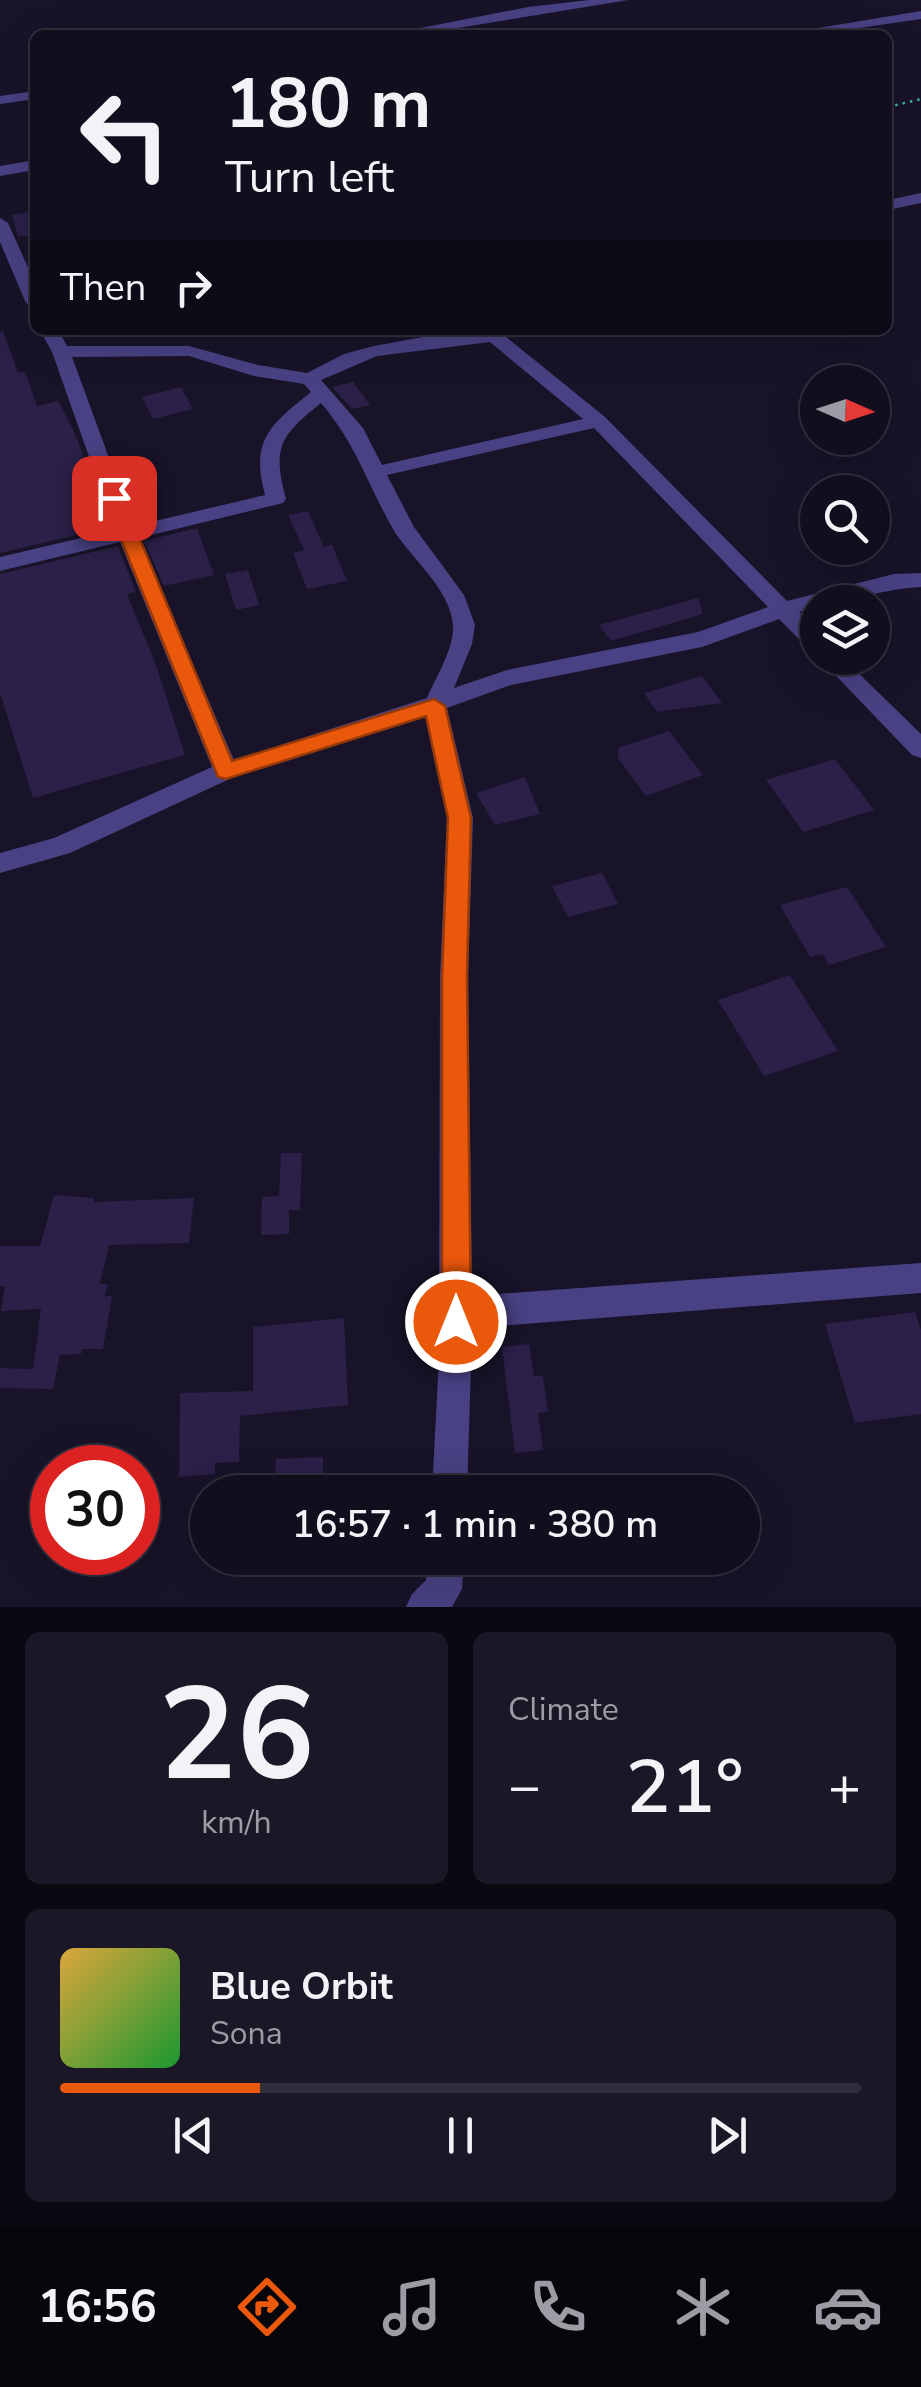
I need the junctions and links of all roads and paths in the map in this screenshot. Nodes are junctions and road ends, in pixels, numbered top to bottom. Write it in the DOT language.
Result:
graph roads {
  1 [pos="622,0"];
  2 [pos="921,15"];
  3 [pos="420,30"];
  4 [pos="818,30"];
  5 [pos="30,96"];
  6 [pos="921,99"];
  7 [pos="0,100"];
  8 [pos="892,106"];
  9 [pos="30,166"];
  10 [pos="0,170"];
  11 [pos="921,198"];
  12 [pos="892,204"];
  13 [pos="0,223"];
  14 [pos="30,256"];
  15 [pos="14,259"];
  16 [pos="22,278"];
  17 [pos="0,282"];
  18 [pos="30,293"];
  19 [pos="52,335"];
  20 [pos="481,335"];
  21 [pos="498,335"];
  22 [pos="61,352"];
  23 [pos="316,386"];
  24 [pos="598,421"];
  25 [pos="376,472"];
  26 [pos="126,534"];
  27 [pos="0,564"];
  28 [pos="921,580"];
  29 [pos="783,609"];
  30 [pos="800,626"];
  31 [pos="847,675"];
  32 [pos="434,706"];
  33 [pos="921,749"];
  34 [pos="226,771"];
  35 [pos="0,863"];
  36 [pos="921,1278"];
  37 [pos="456,1322"];
  38 [pos="450,1475"];
  39 [pos="445,1575"];
  40 [pos="425,1607"];
  1 -- 3 [label="street"];
  2 -- 4 [label="street"];
  5 -- 7 [label="street"];
  6 -- 8 [label="path"];
  9 -- 10 [label="street"];
  11 -- 12 [label="street"];
  13 -- 15 [label="street"];
  14 -- 15 [label="street"];
  15 -- 16 [label="street"];
  16 -- 17 [label="street"];
  16 -- 18 [label="street"];
  19 -- 22 [label="street"];
  20 -- 23 [label="street"];
  21 -- 24 [label="street"];
  22 -- 23 [label="street"];
  22 -- 26 [label="street"];
  23 -- 25 [label="street"];
  23 -- 26 [label="street"];
  24 -- 25 [label="street"];
  24 -- 29 [label="street"];
  25 -- 32 [label="street"];
  26 -- 27 [label="street"];
  26 -- 34 [label="street"];
  28 -- 29 [label="street"];
  29 -- 30 [label="street"];
  29 -- 32 [label="street"];
  31 -- 33 [label="street"];
  32 -- 34 [label="street"];
  32 -- 37 [label="street"];
  34 -- 35 [label="street"];
  36 -- 37 [label="street"];
  37 -- 38 [label="street"];
  39 -- 40 [label="street"];
}
